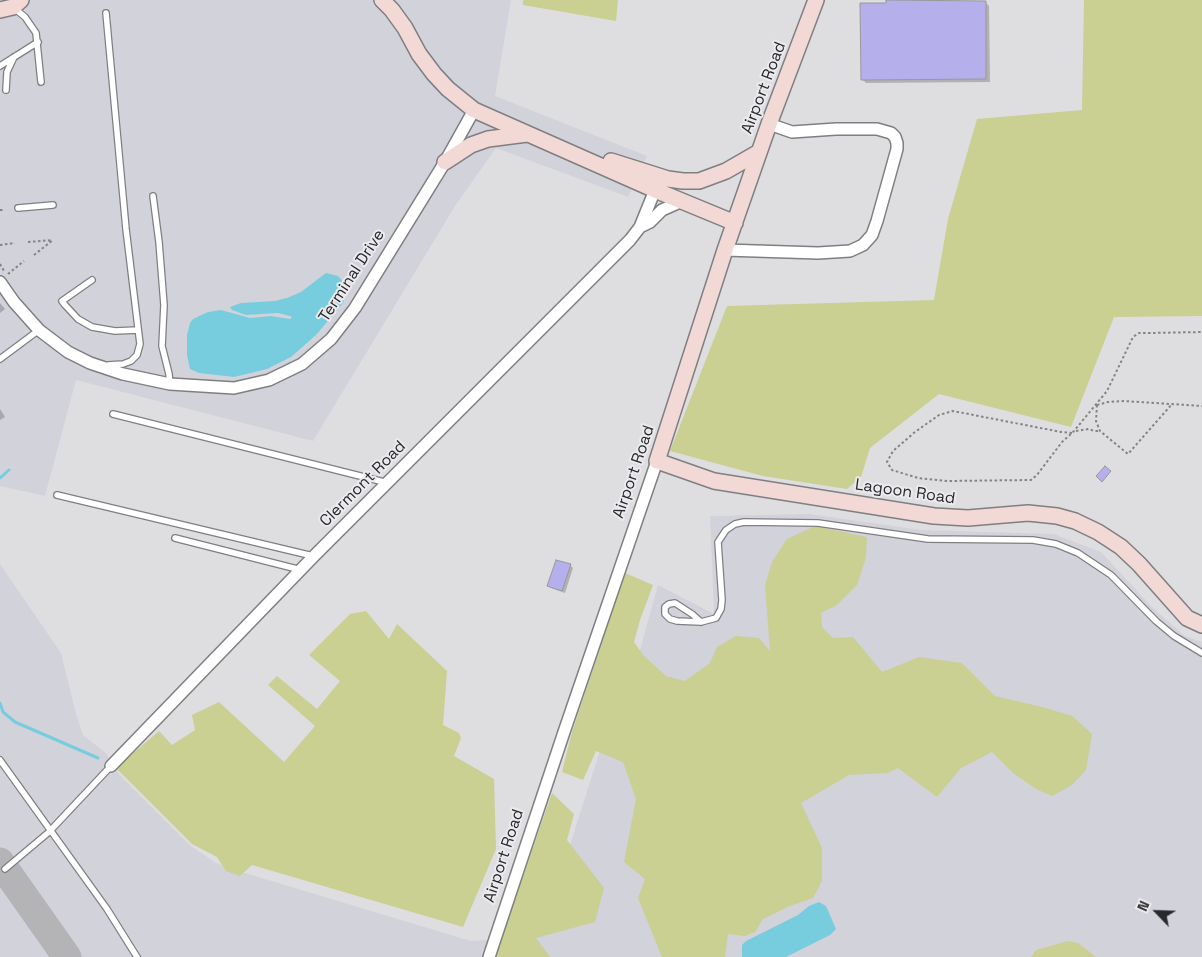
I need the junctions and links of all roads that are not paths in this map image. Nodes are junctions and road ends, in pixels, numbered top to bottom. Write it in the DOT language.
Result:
graph roads {
  1 [pos="382,0"];
  2 [pos="816,0"];
  3 [pos="11,6"];
  4 [pos="106,13"];
  5 [pos="38,42"];
  6 [pos="14,57"];
  7 [pos="0,66"];
  8 [pos="42,82"];
  9 [pos="6,90"];
  10 [pos="474,110"];
  11 [pos="769,124"];
  12 [pos="527,134"];
  13 [pos="759,152"];
  14 [pos="578,156"];
  15 [pos="445,162"];
  16 [pos="654,190"];
  17 [pos="153,196"];
  18 [pos="682,201"];
  19 [pos="53,205"];
  20 [pos="18,208"];
  21 [pos="735,223"];
  22 [pos="640,227"];
  23 [pos="725,250"];
  24 [pos="92,280"];
  25 [pos="0,282"];
  26 [pos="39,330"];
  27 [pos="138,330"];
  28 [pos="0,359"];
  29 [pos="101,366"];
  30 [pos="170,384"];
  31 [pos="113,414"];
  32 [pos="657,461"];
  33 [pos="388,483"];
  34 [pos="57,495"];
  35 [pos="175,538"];
  36 [pos="314,556"];
  37 [pos="302,570"];
  38 [pos="701,622"];
  39 [pos="1202,625"];
  40 [pos="1202,653"];
  41 [pos="0,760"];
  42 [pos="111,766"];
  43 [pos="51,830"];
  44 [pos="5,869"];
  45 [pos="137,957"];
  46 [pos="489,957"];
  1 -- 10 [label="street"];
  2 -- 11 [label="street, Airport Road"];
  3 -- 5 [label="lane"];
  4 -- 27 [label="lane"];
  5 -- 6 [label="lane"];
  5 -- 8 [label="lane"];
  6 -- 7 [label="lane"];
  6 -- 9 [label="lane"];
  10 -- 12 [label="street"];
  10 -- 15 [label="street, Terminal Drive"];
  11 -- 13 [label="street, Airport Road"];
  11 -- 23 [label="street"];
  12 -- 14 [label="street"];
  12 -- 15 [label="street"];
  13 -- 14 [label="street"];
  13 -- 21 [label="street, Airport Road"];
  14 -- 16 [label="street"];
  15 -- 30 [label="street, Terminal Drive"];
  16 -- 18 [label="street"];
  16 -- 22 [label="street, Clermont Road"];
  17 -- 30 [label="lane"];
  18 -- 21 [label="street"];
  18 -- 22 [label="street, Clermont Road"];
  19 -- 20 [label="lane"];
  21 -- 23 [label="street, Airport Road"];
  22 -- 33 [label="street, Clermont Road"];
  23 -- 32 [label="street, Airport Road"];
  24 -- 27 [label="lane"];
  25 -- 26 [label="street, Terminal Drive"];
  26 -- 28 [label="lane"];
  26 -- 29 [label="street, Terminal Drive"];
  27 -- 29 [label="lane"];
  29 -- 30 [label="street, Terminal Drive"];
  31 -- 33 [label="lane"];
  32 -- 39 [label="street, Lagoon Road"];
  32 -- 46 [label="street, Airport Road"];
  33 -- 36 [label="street, Clermont Road"];
  34 -- 36 [label="lane"];
  35 -- 37 [label="lane"];
  36 -- 37 [label="street, Clermont Road"];
  37 -- 42 [label="street, Clermont Road"];
  38 -- 38 [label="lane"];
  38 -- 40 [label="lane"];
  41 -- 43 [label="lane"];
  42 -- 43 [label="lane"];
  43 -- 44 [label="lane"];
  43 -- 45 [label="lane"];
}
